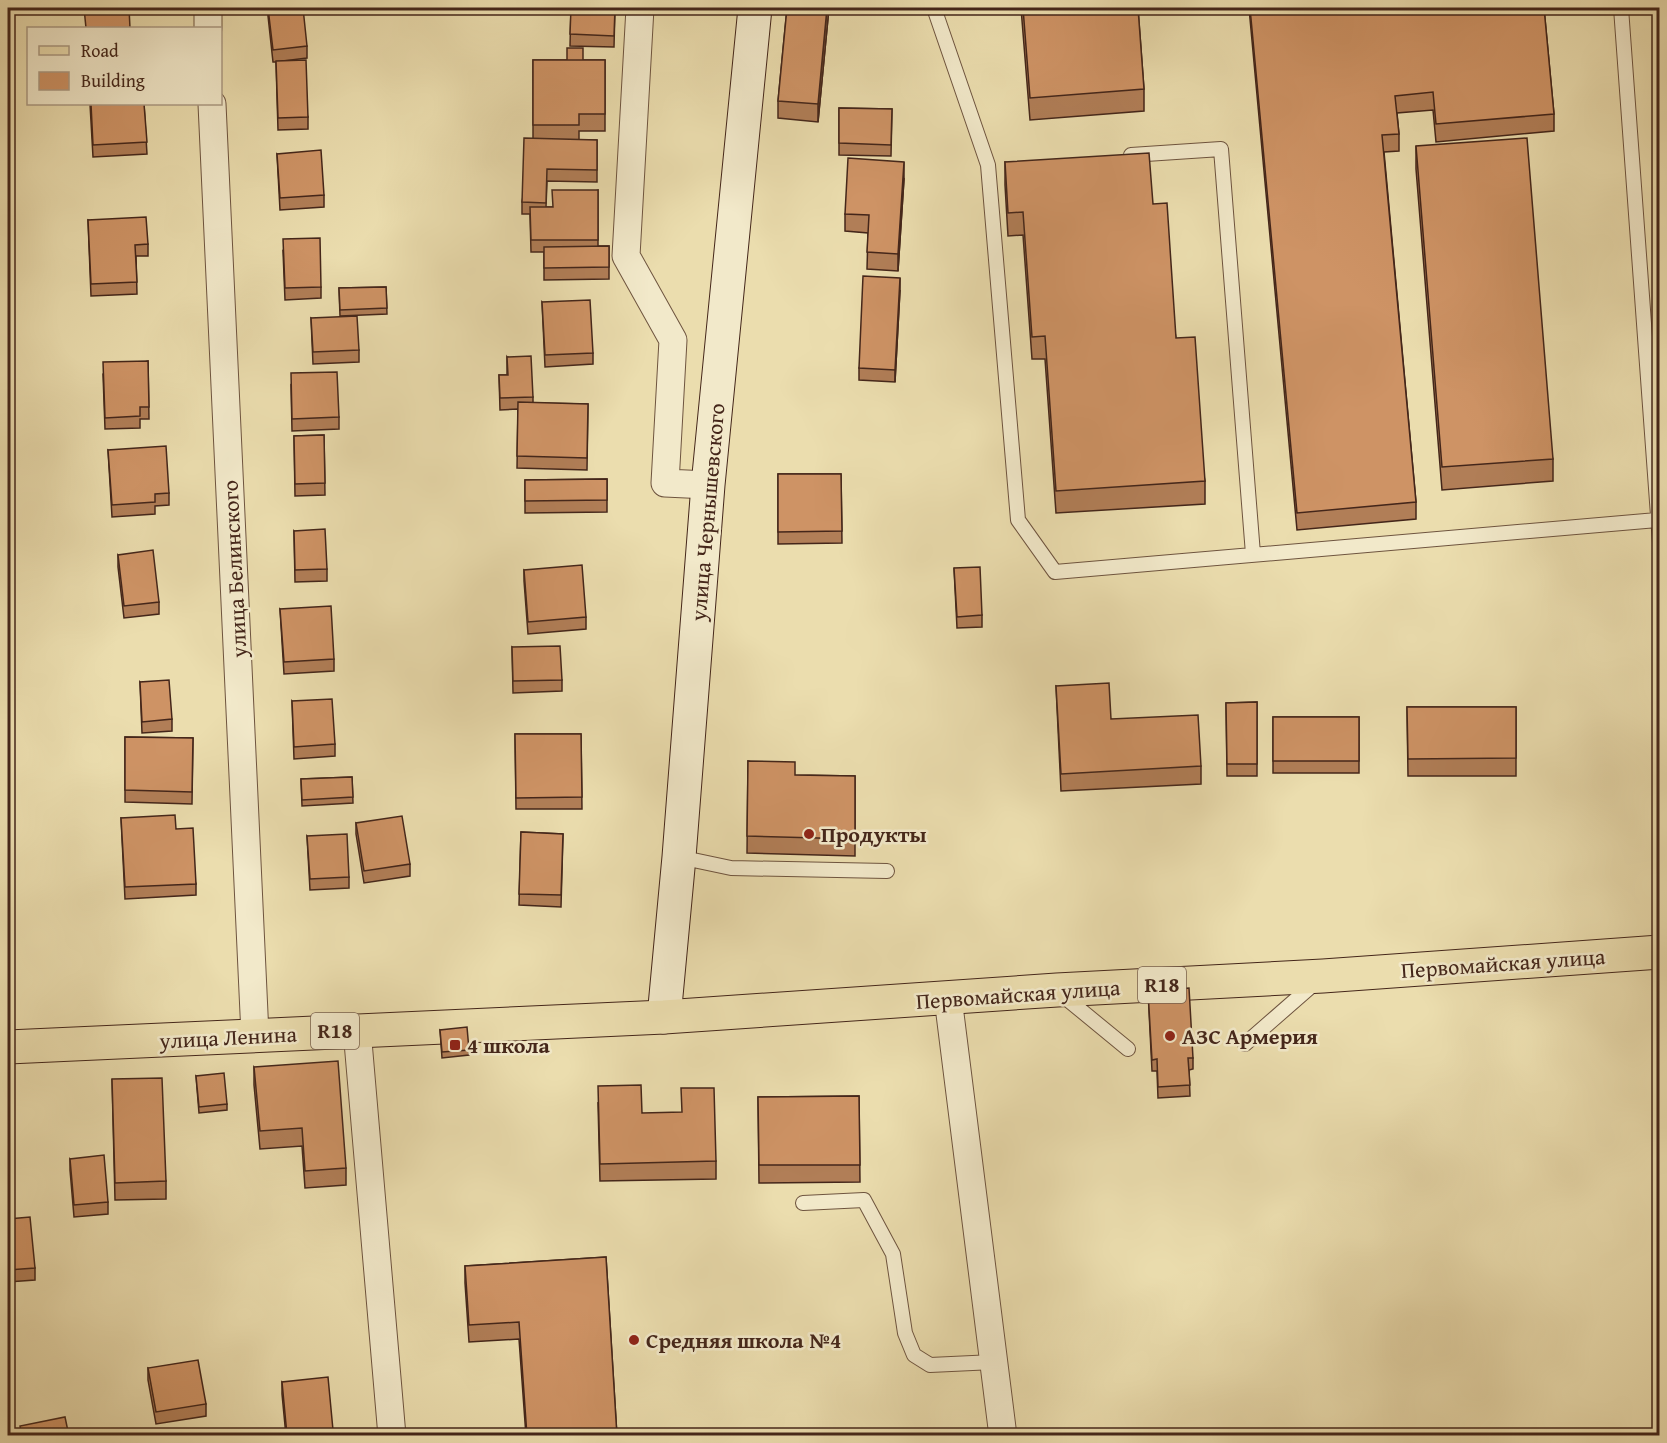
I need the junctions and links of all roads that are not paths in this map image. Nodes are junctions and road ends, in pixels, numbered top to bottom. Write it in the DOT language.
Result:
graph roads {
  1 [pos="207,8"];
  2 [pos="640,8"];
  3 [pos="755,8"];
  4 [pos="934,8"];
  5 [pos="1621,8"];
  6 [pos="208,27"];
  7 [pos="212,105"];
  8 [pos="1117,156"];
  9 [pos="708,485"];
  10 [pos="1657,520"];
  11 [pos="1659,543"];
  12 [pos="1253,554"];
  13 [pos="679,857"];
  14 [pos="888,871"];
  15 [pos="1659,951"];
  16 [pos="1323,976"];
  17 [pos="1057,990"];
  18 [pos="948,998"];
  19 [pos="664,1017"];
  20 [pos="357,1030"];
  21 [pos="255,1035"];
  22 [pos="1245,1044"];
  23 [pos="8,1047"];
  24 [pos="1128,1049"];
  25 [pos="803,1203"];
  26 [pos="994,1362"];
  27 [pos="392,1436"];
  28 [pos="1003,1436"];
  1 -- 6 [label="street"];
  2 -- 9 [label="street"];
  3 -- 9 [label="main road, улица Чернышевского"];
  4 -- 12 [label="lane"];
  5 -- 10 [label="lane"];
  7 -- 21 [label="street, улица Белинского"];
  8 -- 12 [label="lane"];
  9 -- 13 [label="main road, улица Чернышевского"];
  10 -- 11 [label="lane"];
  10 -- 12 [label="lane"];
  13 -- 14 [label="lane"];
  13 -- 19 [label="main road, улица Чернышевского"];
  15 -- 16 [label="main road, Первомайская улица / R18"];
  16 -- 17 [label="main road, Первомайская улица / R18"];
  16 -- 22 [label="lane"];
  17 -- 18 [label="main road, Первомайская улица / R18"];
  17 -- 24 [label="lane"];
  18 -- 19 [label="main road, Первомайская улица / R18"];
  18 -- 26 [label="street"];
  19 -- 20 [label="main road, улица Ленина / R18"];
  20 -- 21 [label="main road, улица Ленина / R18"];
  20 -- 27 [label="street"];
  21 -- 23 [label="main road, улица Ленина / R18"];
  25 -- 26 [label="lane"];
  26 -- 28 [label="street"];
}
